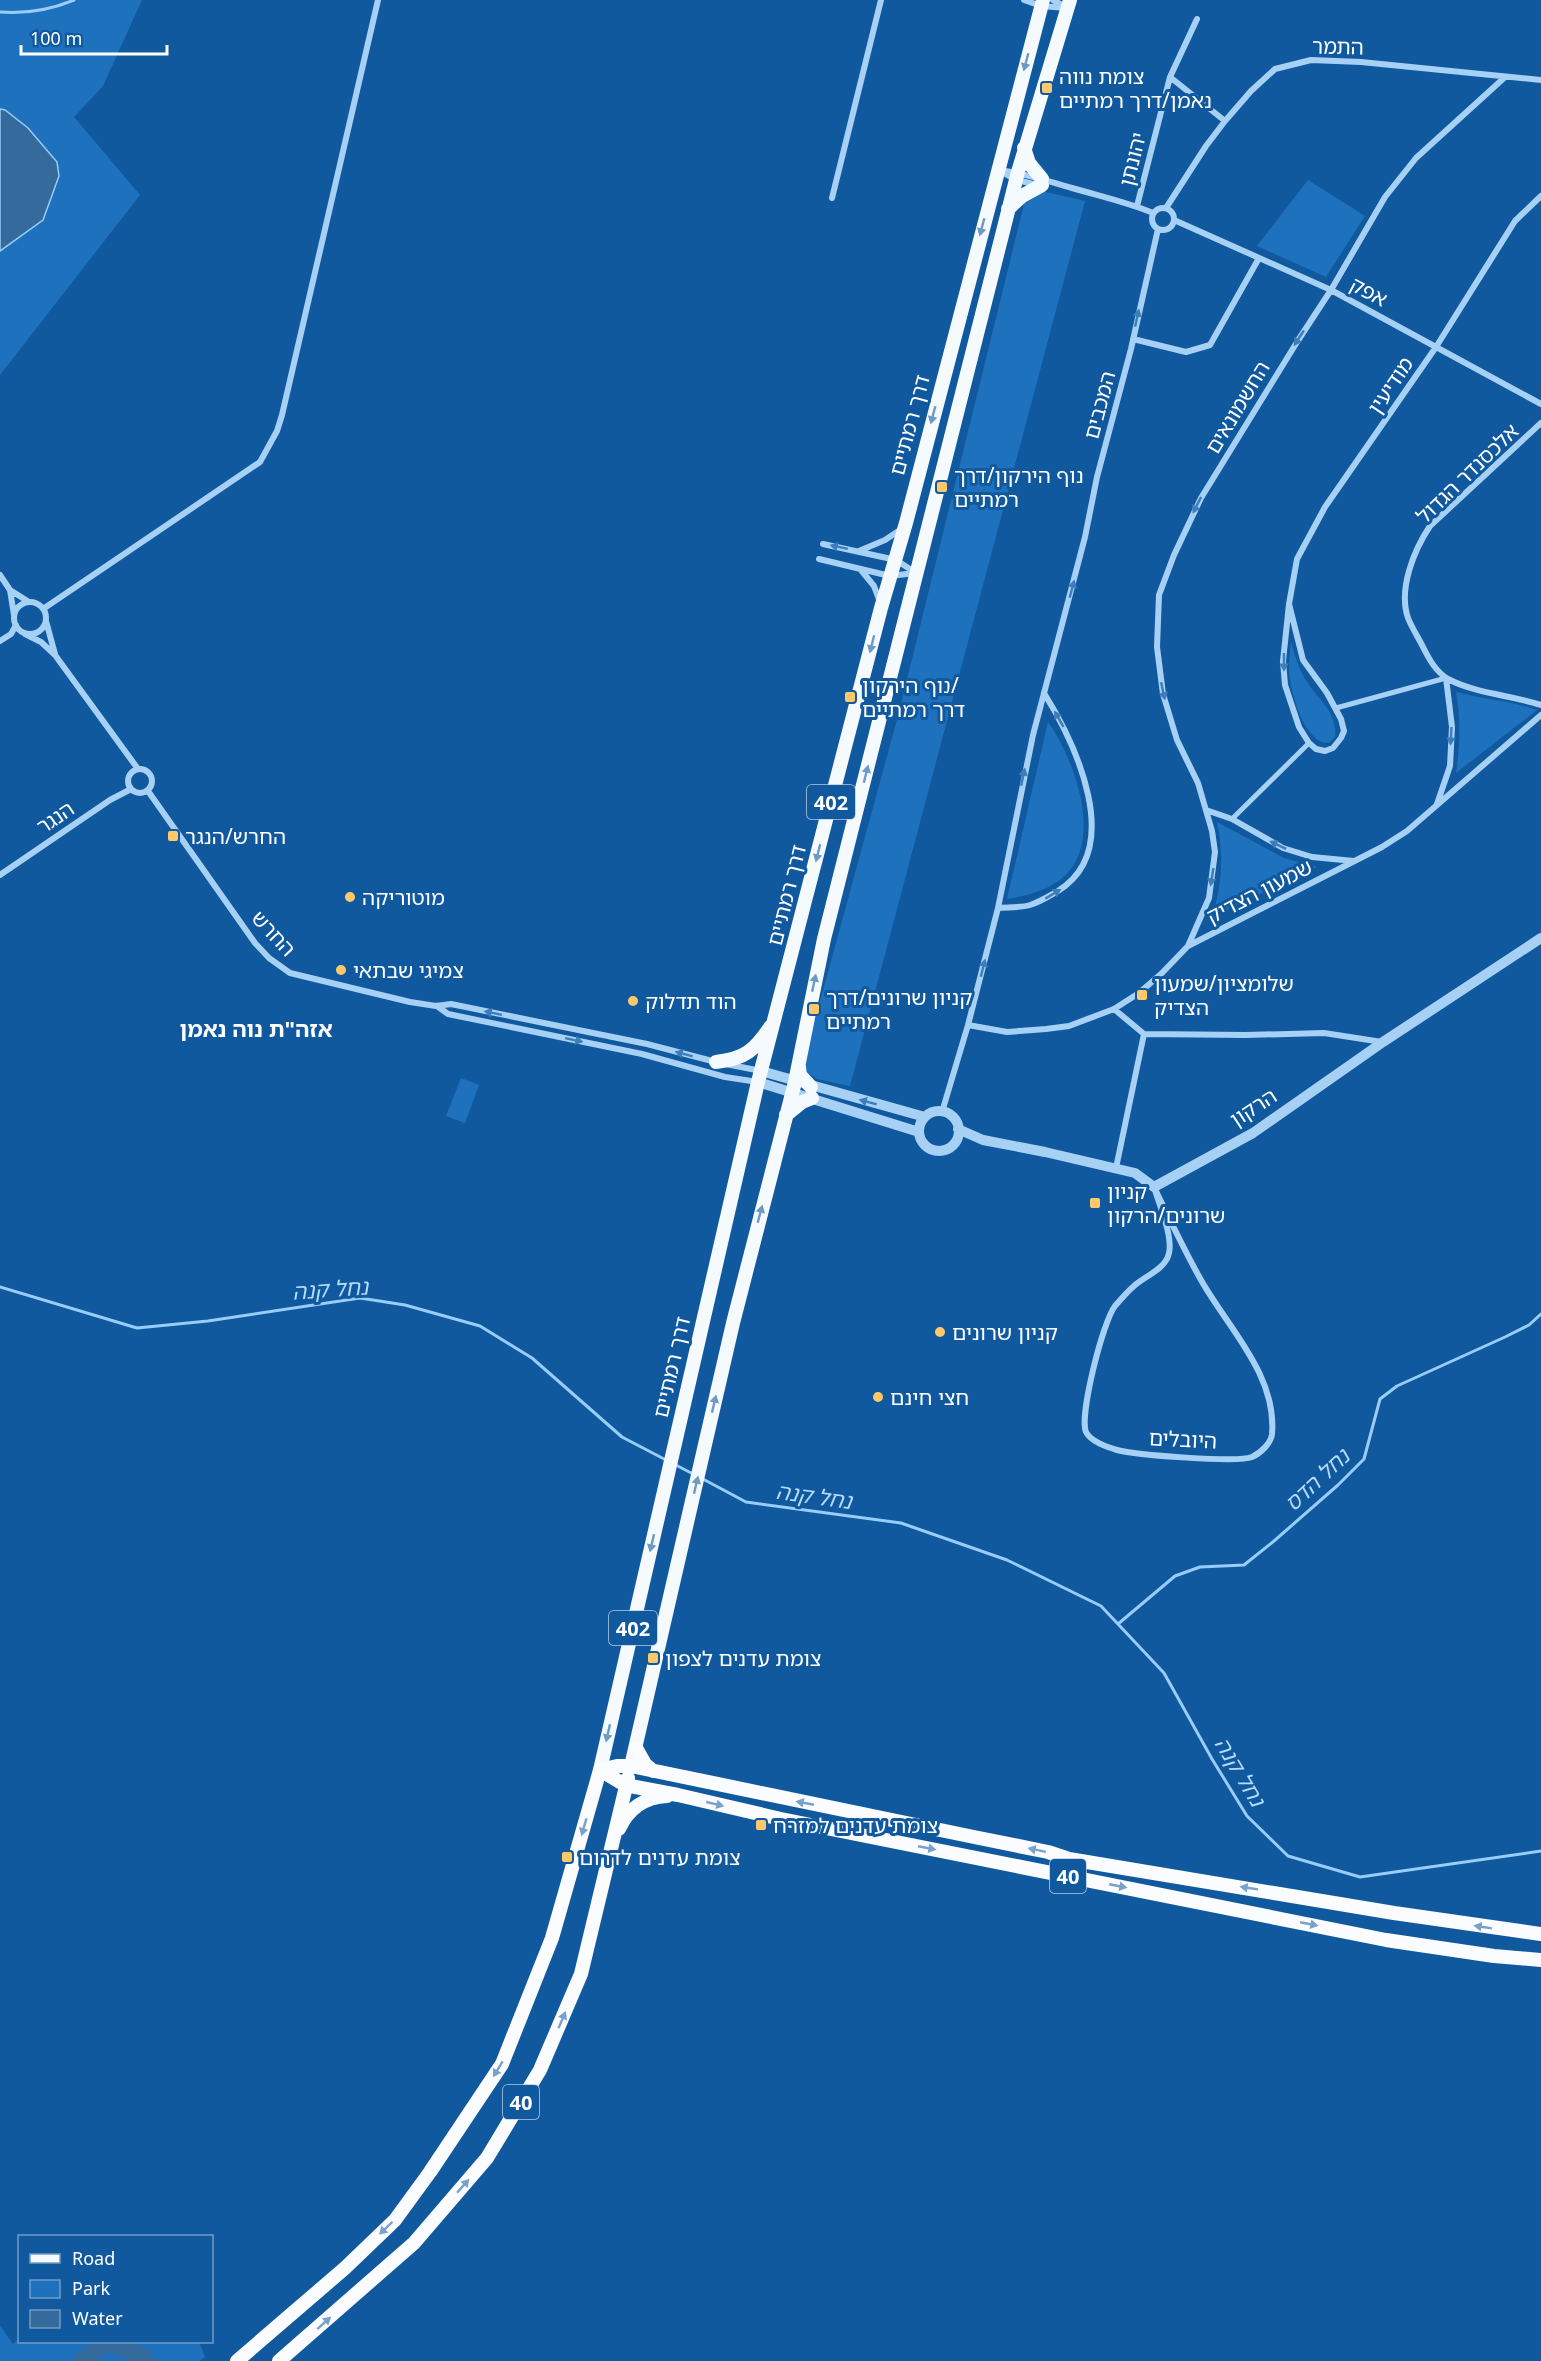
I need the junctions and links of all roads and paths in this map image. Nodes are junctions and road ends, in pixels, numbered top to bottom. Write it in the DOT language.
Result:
graph roads {
  1 [pos="378,0"];
  2 [pos="881,0"];
  3 [pos="1024,0"];
  4 [pos="1045,2"];
  5 [pos="1068,4"];
  6 [pos="1197,19"];
  7 [pos="1170,77"];
  8 [pos="1504,78"];
  9 [pos="1541,80"];
  10 [pos="1225,121"];
  11 [pos="1024,148"];
  12 [pos="997,170"];
  13 [pos="1017,176"];
  14 [pos="1042,182"];
  15 [pos="1541,196"];
  16 [pos="832,198"];
  17 [pos="1137,206"];
  18 [pos="1166,208"];
  19 [pos="1008,209"];
  20 [pos="1153,213"];
  21 [pos="1174,220"];
  22 [pos="1158,229"];
  23 [pos="1259,258"];
  24 [pos="1331,290"];
  25 [pos="1133,339"];
  26 [pos="1436,347"];
  27 [pos="1541,404"];
  28 [pos="1541,423"];
  29 [pos="906,523"];
  30 [pos="823,544"];
  31 [pos="858,551"];
  32 [pos="819,559"];
  33 [pos="896,560"];
  34 [pos="861,569"];
  35 [pos="916,573"];
  36 [pos="0,575"];
  37 [pos="890,576"];
  38 [pos="10,591"];
  39 [pos="29,602"];
  40 [pos="1289,604"];
  41 [pos="881,608"];
  42 [pos="43,609"];
  43 [pos="14,615"];
  44 [pos="46,620"];
  45 [pos="16,625"];
  46 [pos="25,634"];
  47 [pos="0,641"];
  48 [pos="55,655"];
  49 [pos="1446,678"];
  50 [pos="1044,693"];
  51 [pos="1541,705"];
  52 [pos="1336,708"];
  53 [pos="1541,715"];
  54 [pos="1310,743"];
  55 [pos="138,769"];
  56 [pos="131,789"];
  57 [pos="148,791"];
  58 [pos="1436,806"];
  59 [pos="1206,810"];
  60 [pos="1232,819"];
  61 [pos="1355,861"];
  62 [pos="0,875"];
  63 [pos="998,908"];
  64 [pos="1541,938"];
  65 [pos="1188,946"];
  66 [pos="436,1006"];
  67 [pos="1114,1009"];
  68 [pos="777,1016"];
  69 [pos="968,1025"];
  70 [pos="1144,1034"];
  71 [pos="1383,1042"];
  72 [pos="716,1062"];
  73 [pos="798,1065"];
  74 [pos="760,1077"];
  75 [pos="794,1087"];
  76 [pos="812,1092"];
  77 [pos="942,1112"];
  78 [pos="786,1115"];
  79 [pos="925,1117"];
  80 [pos="958,1129"];
  81 [pos="919,1132"];
  82 [pos="983,1140"];
  83 [pos="956,1142"];
  84 [pos="1116,1168"];
  85 [pos="1154,1187"];
  86 [pos="636,1748"];
  87 [pos="632,1766"];
  88 [pos="600,1770"];
  89 [pos="655,1772"];
  90 [pos="626,1785"];
  91 [pos="678,1795"];
  92 [pos="615,1836"];
  93 [pos="1541,1934"];
  94 [pos="1541,1960"];
  95 [pos="237,2361"];
  96 [pos="279,2361"];
  1 -- 42 [label="street"];
  2 -- 16 [label="street"];
  3 -- 4 [label="street"];
  4 -- 5 [label="street"];
  4 -- 5 [label="street"];
  4 -- 12 [label="main road, דרך רמתיים / 402, one-way"];
  5 -- 11 [label="main road, דרך רמתיים / 402"];
  6 -- 7 [label="street, יהונתן"];
  7 -- 10 [label="street"];
  7 -- 17 [label="street, יהונתן"];
  8 -- 9 [label="street, התמר"];
  8 -- 10 [label="street, התמר"];
  8 -- 24 [label="street, החשמונאים"];
  10 -- 18 [label="street, התמר"];
  11 -- 13 [label="main road, דרך רמתיים / 402"];
  11 -- 14 [label="main road"];
  12 -- 13 [label="street"];
  12 -- 29 [label="main road, דרך רמתיים / 402, one-way"];
  13 -- 14 [label="street"];
  13 -- 19 [label="main road, דרך רמתיים / 402"];
  14 -- 17 [label="street"];
  14 -- 19 [label="main road"];
  15 -- 26 [label="street, מודיעין"];
  17 -- 20 [label="street"];
  18 -- 20 [label="street"];
  18 -- 21 [label="street"];
  19 -- 35 [label="main road, דרך רמתיים / 402"];
  20 -- 22 [label="street"];
  21 -- 22 [label="street"];
  21 -- 23 [label="street, אפק"];
  25 -- 22 [label="street, המכבים, one-way"];
  23 -- 24 [label="street, אפק"];
  23 -- 25 [label="street"];
  24 -- 26 [label="street, אפק"];
  24 -- 59 [label="street, החשמונאים, one-way"];
  50 -- 25 [label="street, המכבים, one-way"];
  26 -- 27 [label="street, אפק"];
  26 -- 40 [label="street, מודיעין"];
  28 -- 49 [label="street, אלכסנדר הגדול"];
  29 -- 31 [label="street"];
  29 -- 33 [label="main road, דרך רמתיים / 402"];
  31 -- 30 [label="street, one-way"];
  31 -- 33 [label="street"];
  32 -- 34 [label="street"];
  33 -- 35 [label="street"];
  33 -- 37 [label="main road, דרך רמתיים / 402"];
  34 -- 37 [label="street"];
  34 -- 41 [label="street"];
  35 -- 37 [label="street"];
  73 -- 35 [label="main road, דרך רמתיים / 402, one-way"];
  36 -- 38 [label="street"];
  37 -- 41 [label="main road, דרך רמתיים / 402"];
  38 -- 39 [label="street"];
  38 -- 43 [label="street"];
  39 -- 42 [label="street"];
  39 -- 43 [label="street"];
  40 -- 52 [label="street, מודיעין"];
  40 -- 54 [label="street, מודיעין, one-way"];
  41 -- 68 [label="main road, דרך רמתיים / 402, one-way"];
  42 -- 44 [label="street"];
  43 -- 45 [label="street"];
  44 -- 46 [label="street"];
  44 -- 48 [label="street"];
  45 -- 46 [label="street"];
  45 -- 47 [label="street"];
  46 -- 48 [label="street"];
  48 -- 55 [label="street"];
  49 -- 51 [label="street, אלכסנדר הגדול"];
  49 -- 52 [label="street"];
  49 -- 58 [label="street, one-way"];
  63 -- 50 [label="street, המכבים, one-way"];
  63 -- 50 [label="street, one-way"];
  52 -- 54 [label="street, מודיעין"];
  53 -- 58 [label="street, שמעון הצדיק"];
  54 -- 60 [label="street"];
  55 -- 56 [label="street"];
  55 -- 57 [label="street"];
  56 -- 57 [label="street"];
  56 -- 62 [label="street, הנגר"];
  57 -- 66 [label="street, החרש"];
  58 -- 61 [label="street, שמעון הצדיק"];
  59 -- 60 [label="street"];
  59 -- 65 [label="street, החשמונאים, one-way"];
  61 -- 60 [label="street, one-way"];
  61 -- 65 [label="street, שמעון הצדיק"];
  69 -- 63 [label="street, המכבים, one-way"];
  64 -- 71 [label="street, הרקון"];
  65 -- 67 [label="street, שמעון הצדיק"];
  72 -- 66 [label="street, החרש, one-way"];
  66 -- 74 [label="street, החרש, one-way"];
  67 -- 69 [label="street, שמעון הצדיק"];
  67 -- 70 [label="street"];
  68 -- 72 [label="main road"];
  68 -- 74 [label="main road, דרך רמתיים / 402"];
  69 -- 77 [label="street, המכבים"];
  70 -- 71 [label="street"];
  70 -- 84 [label="street"];
  71 -- 85 [label="street, הרקון"];
  72 -- 74 [label="street, החרש"];
  73 -- 75 [label="main road, דרך רמתיים / 402"];
  73 -- 76 [label="main road"];
  74 -- 75 [label="street"];
  74 -- 88 [label="main road, דרך רמתיים / 402, one-way"];
  75 -- 76 [label="street"];
  75 -- 78 [label="main road, דרך רמתיים / 402"];
  76 -- 78 [label="main road"];
  79 -- 76 [label="street, one-way"];
  76 -- 81 [label="street"];
  77 -- 79 [label="street"];
  77 -- 80 [label="street"];
  86 -- 78 [label="main road, דרך רמתיים / 402, one-way"];
  79 -- 81 [label="street"];
  80 -- 82 [label="street"];
  80 -- 83 [label="street"];
  81 -- 83 [label="street"];
  82 -- 83 [label="street"];
  82 -- 84 [label="street"];
  84 -- 85 [label="street"];
  85 -- 85 [label="street, היובלים"];
  86 -- 87 [label="main road, דרך רמתיים / 402"];
  86 -- 89 [label="highway"];
  87 -- 88 [label="highway, 40"];
  87 -- 89 [label="highway, 40"];
  87 -- 90 [label="highway, 40"];
  88 -- 90 [label="highway, 40"];
  88 -- 95 [label="highway, 40, one-way"];
  93 -- 89 [label="highway, 40, one-way"];
  90 -- 91 [label="highway, 40"];
  90 -- 92 [label="highway, 40"];
  91 -- 92 [label="highway"];
  91 -- 94 [label="highway, 40, one-way"];
  96 -- 92 [label="highway, 40, one-way"];
}
